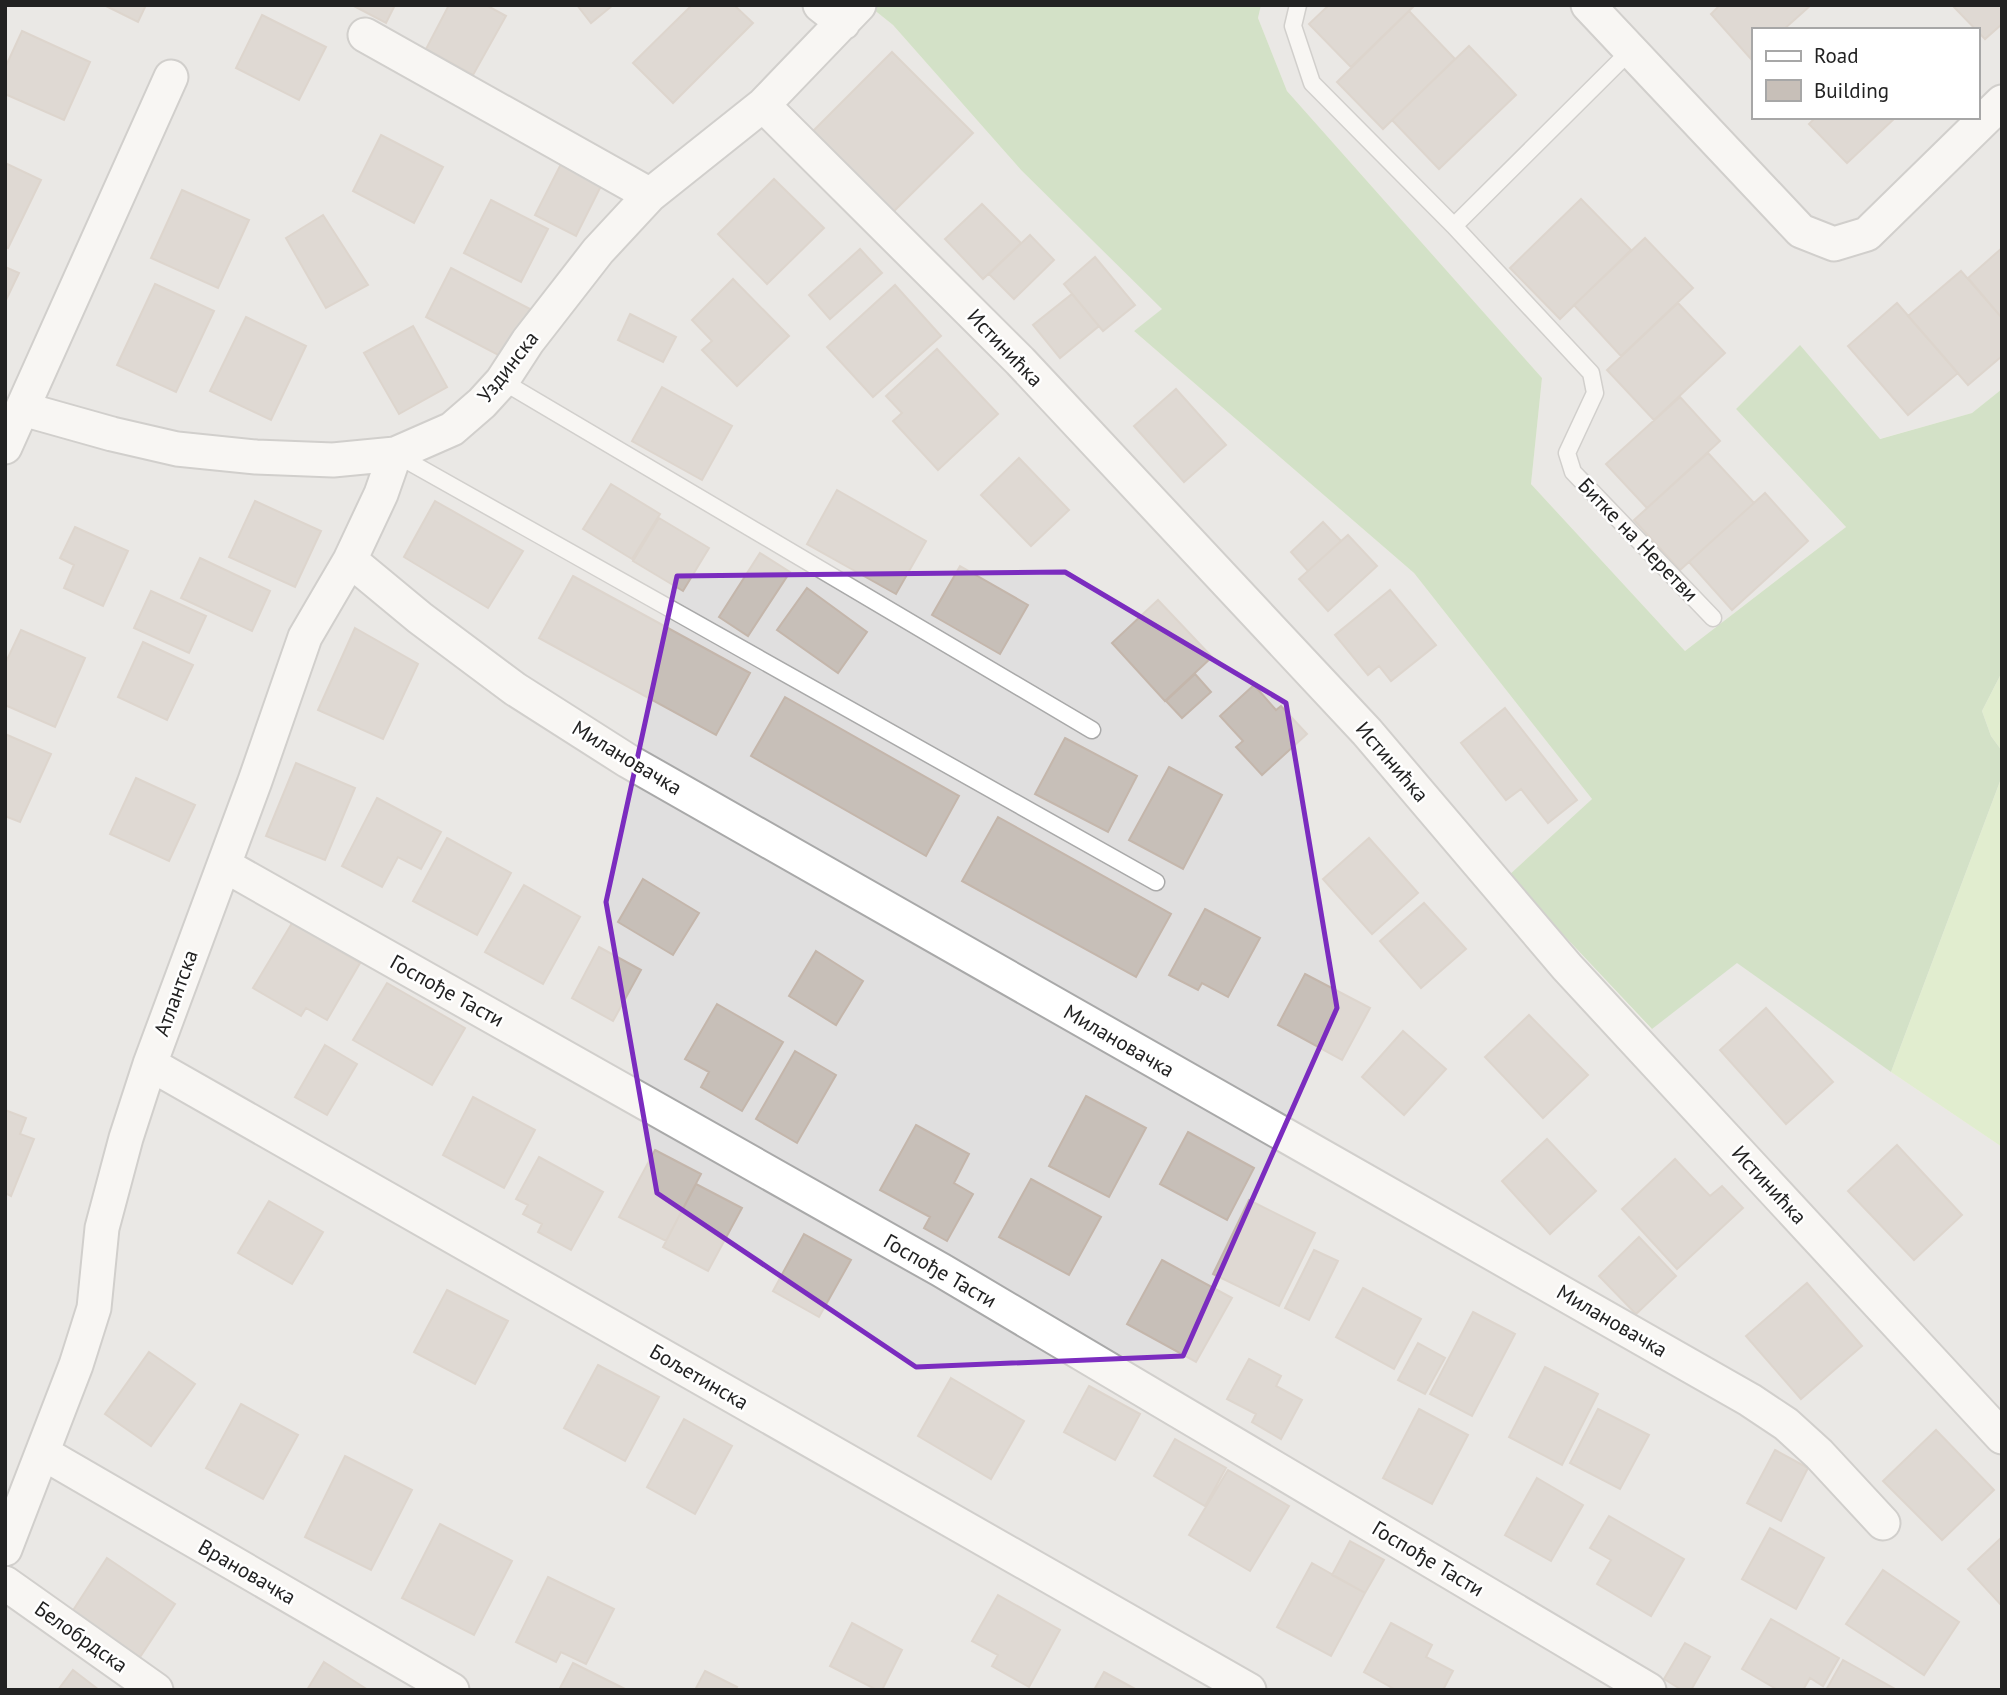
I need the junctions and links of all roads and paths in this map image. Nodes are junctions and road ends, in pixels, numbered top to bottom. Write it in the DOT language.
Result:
graph roads {
  1 [pos="1298,5"];
  2 [pos="1588,5"];
  3 [pos="841,11"];
  4 [pos="365,35"];
  5 [pos="1631,50"];
  6 [pos="171,77"];
  7 [pos="2002,102"];
  8 [pos="763,105"];
  9 [pos="650,195"];
  10 [pos="1454,226"];
  11 [pos="502,382"];
  12 [pos="23,409"];
  13 [pos="5,447"];
  14 [pos="395,454"];
  15 [pos="350,561"];
  16 [pos="1713,618"];
  17 [pos="1092,730"];
  18 [pos="223,865"];
  19 [pos="1156,883"];
  20 [pos="150,1064"];
  21 [pos="2002,1437"];
  22 [pos="43,1452"];
  23 [pos="1883,1523"];
  24 [pos="5,1549"];
  25 [pos="5,1583"];
  26 [pos="156,1690"];
  27 [pos="452,1690"];
  28 [pos="1249,1690"];
  29 [pos="1649,1690"];
  1 -- 10 [label="lane, Битке на Неретви"];
  2 -- 5 [label="street"];
  3 -- 8 [label="street, Уздинска"];
  4 -- 9 [label="street"];
  5 -- 7 [label="street"];
  5 -- 10 [label="lane"];
  6 -- 12 [label="street"];
  8 -- 9 [label="street, Уздинска"];
  8 -- 21 [label="street, Истинићка"];
  9 -- 11 [label="street, Уздинска"];
  10 -- 16 [label="lane, Битке на Неретви"];
  11 -- 14 [label="street, Уздинска"];
  11 -- 17 [label="lane"];
  12 -- 13 [label="street"];
  12 -- 14 [label="street, Уздинска"];
  14 -- 15 [label="street, Атлантска"];
  14 -- 19 [label="lane"];
  15 -- 18 [label="street, Атлантска"];
  15 -- 23 [label="street, Милановачка"];
  18 -- 20 [label="street, Атлантска"];
  18 -- 29 [label="street, Госпође Тасти"];
  20 -- 22 [label="street, Атлантска"];
  20 -- 28 [label="street, Бољетинска"];
  22 -- 24 [label="street, Атлантска"];
  22 -- 27 [label="street, Врановачка"];
  25 -- 26 [label="street, Белобрдска"];
}
